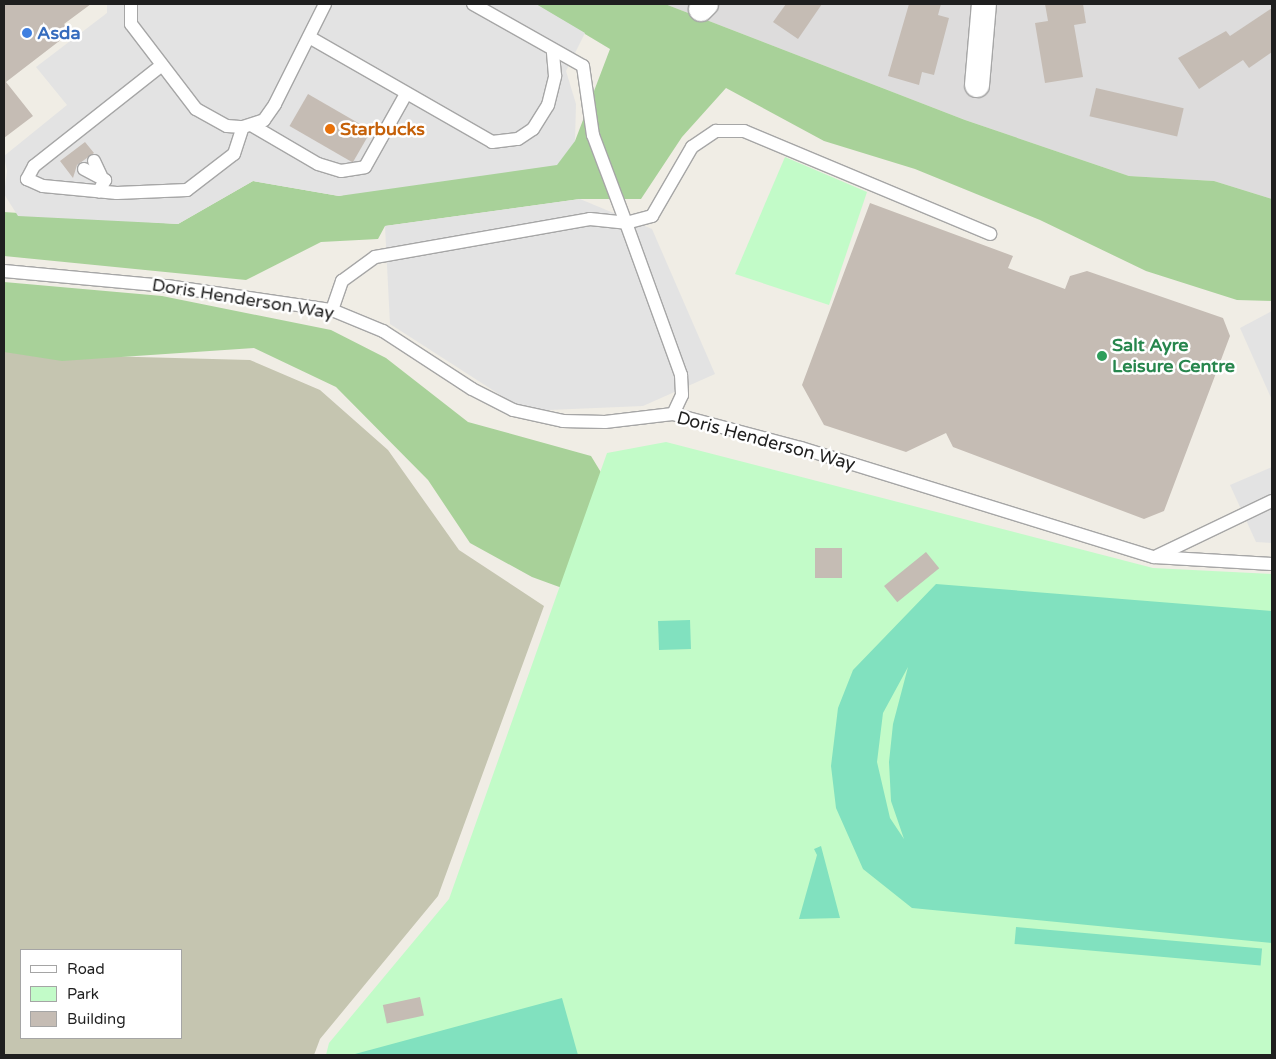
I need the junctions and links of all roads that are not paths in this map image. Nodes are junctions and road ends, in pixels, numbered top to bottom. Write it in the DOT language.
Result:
graph roads {
  1 [pos="325,4"];
  2 [pos="473,4"];
  3 [pos="984,4"];
  4 [pos="130,6"];
  5 [pos="309,37"];
  6 [pos="553,52"];
  7 [pos="162,66"];
  8 [pos="977,85"];
  9 [pos="406,94"];
  10 [pos="248,126"];
  11 [pos="89,165"];
  12 [pos="102,182"];
  13 [pos="626,223"];
  14 [pos="990,234"];
  15 [pos="4,271"];
  16 [pos="332,310"];
  17 [pos="673,414"];
  18 [pos="1272,501"];
  19 [pos="1154,557"];
  20 [pos="1272,564"];
  1 -- 5 [label="lane"];
  2 -- 6 [label="lane"];
  3 -- 8 [label="street"];
  4 -- 7 [label="lane"];
  5 -- 9 [label="lane"];
  5 -- 10 [label="lane"];
  6 -- 9 [label="lane"];
  6 -- 13 [label="lane"];
  7 -- 10 [label="lane"];
  7 -- 12 [label="lane"];
  9 -- 10 [label="lane"];
  10 -- 12 [label="lane"];
  11 -- 12 [label="lane"];
  13 -- 14 [label="lane"];
  13 -- 16 [label="lane"];
  13 -- 17 [label="lane"];
  15 -- 16 [label="lane, Doris Henderson Way"];
  16 -- 17 [label="lane, Doris Henderson Way"];
  17 -- 19 [label="lane, Doris Henderson Way"];
  18 -- 19 [label="lane"];
  19 -- 20 [label="lane, Doris Henderson Way"];
}
